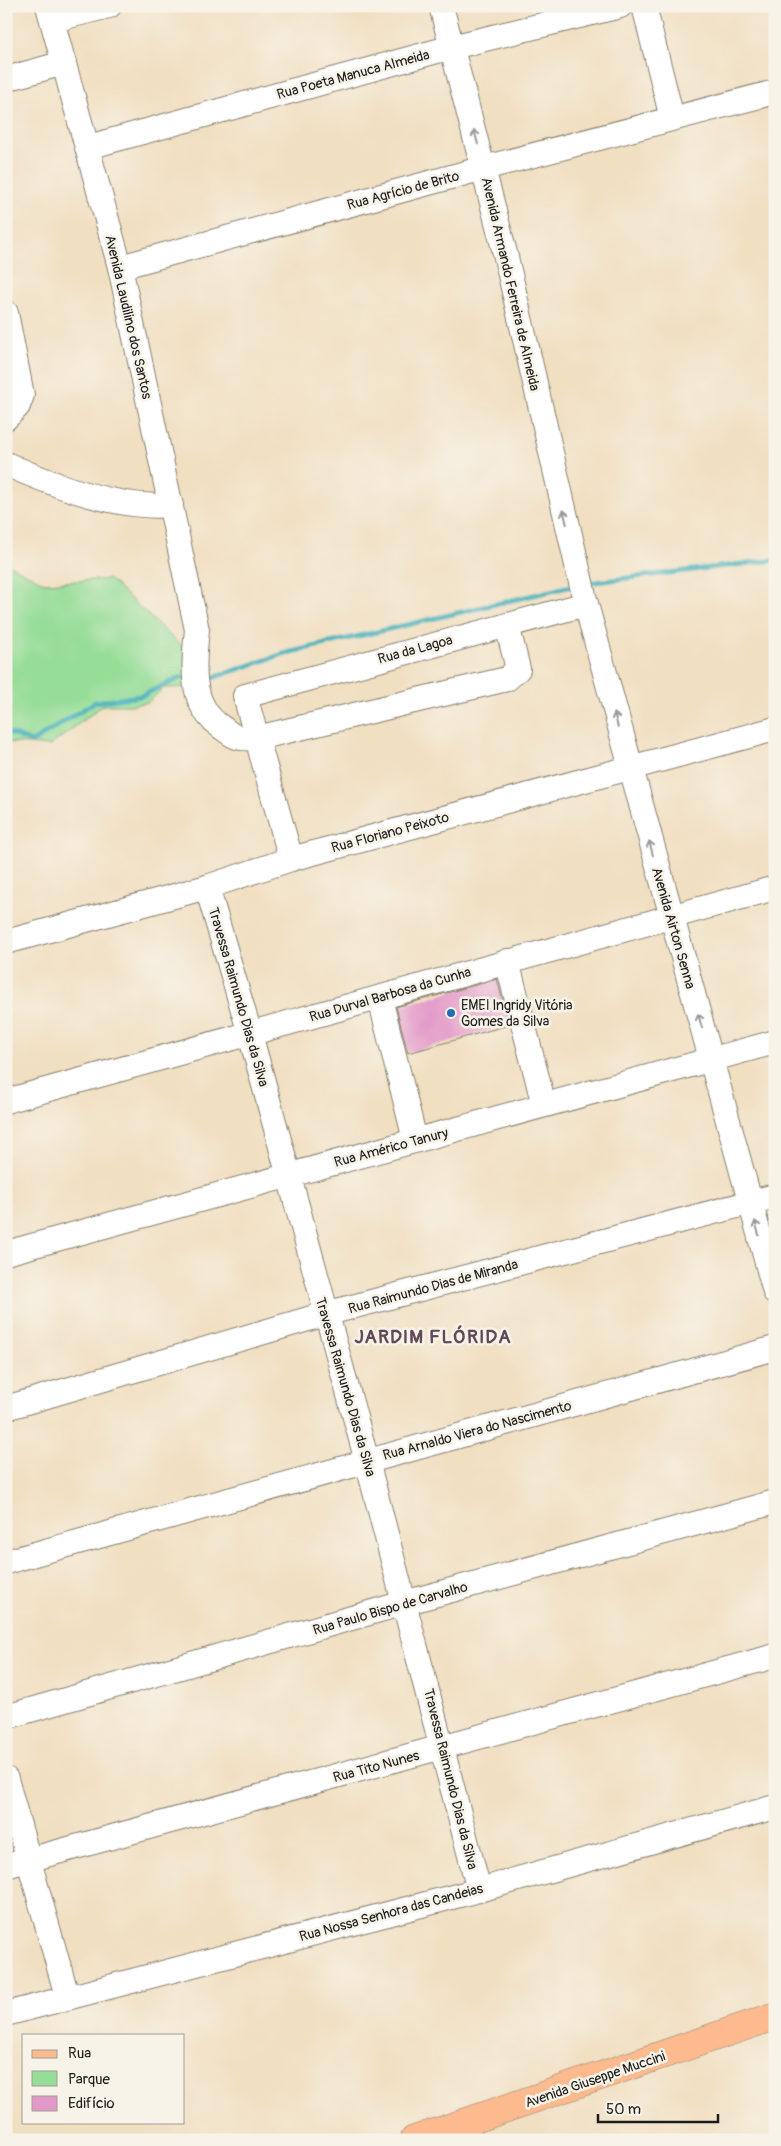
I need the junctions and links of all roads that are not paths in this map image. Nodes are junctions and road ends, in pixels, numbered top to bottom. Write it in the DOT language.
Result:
graph roads {
  1 [pos="109,6"];
  2 [pos="441,6"];
  3 [pos="620,6"];
  4 [pos="644,6"];
  5 [pos="51,13"];
  6 [pos="452,47"];
  7 [pos="64,63"];
  8 [pos="6,79"];
  9 [pos="775,92"];
  10 [pos="672,118"];
  11 [pos="88,147"];
  12 [pos="484,168"];
  13 [pos="120,267"];
  14 [pos="6,314"];
  15 [pos="6,418"];
  16 [pos="6,464"];
  17 [pos="170,506"];
  18 [pos="576,564"];
  19 [pos="585,600"];
  20 [pos="507,625"];
  21 [pos="775,729"];
  22 [pos="257,738"];
  23 [pos="629,767"];
  24 [pos="291,859"];
  25 [pos="207,887"];
  26 [pos="775,888"];
  27 [pos="670,917"];
  28 [pos="6,942"];
  29 [pos="507,961"];
  30 [pos="380,998"];
  31 [pos="250,1034"];
  32 [pos="775,1042"];
  33 [pos="711,1059"];
  34 [pos="6,1101"];
  35 [pos="544,1105"];
  36 [pos="415,1140"];
  37 [pos="289,1175"];
  38 [pos="775,1196"];
  39 [pos="750,1203"];
  40 [pos="6,1253"];
  41 [pos="775,1292"];
  42 [pos="325,1314"];
  43 [pos="775,1348"];
  44 [pos="6,1408"];
  45 [pos="367,1461"];
  46 [pos="775,1502"];
  47 [pos="6,1562"];
  48 [pos="404,1603"];
  49 [pos="775,1656"];
  50 [pos="6,1717"];
  51 [pos="444,1748"];
  52 [pos="6,1779"];
  53 [pos="775,1807"];
  54 [pos="17,1863"];
  55 [pos="479,1890"];
  56 [pos="67,1996"];
  57 [pos="6,2014"];
  58 [pos="775,2016"];
  59 [pos="414,2140"];
  1 -- 5 [label="street"];
  2 -- 6 [label="street, Avenida Armando Ferreira de Almeida"];
  3 -- 6 [label="street, Rua Poeta Manuca Almeida"];
  4 -- 10 [label="street"];
  5 -- 7 [label="street, Avenida Laudilino dos Santos"];
  6 -- 11 [label="street, Rua Poeta Manuca Almeida"];
  12 -- 6 [label="street, Avenida Armando Ferreira de Almeida, one-way"];
  7 -- 8 [label="street"];
  7 -- 11 [label="street, Avenida Laudilino dos Santos"];
  9 -- 10 [label="street, Rua Agrício de Brito"];
  10 -- 12 [label="street, Rua Agrício de Brito"];
  11 -- 13 [label="street, Avenida Laudilino dos Santos"];
  12 -- 13 [label="street, Rua Agrício de Brito"];
  18 -- 12 [label="street, Avenida Armando Ferreira de Almeida, one-way"];
  13 -- 17 [label="street, Avenida Laudilino dos Santos"];
  14 -- 15 [label="street"];
  16 -- 17 [label="street"];
  17 -- 22 [label="street, Avenida Laudilino dos Santos"];
  18 -- 19 [label="street, Avenida Airton Senna"];
  19 -- 20 [label="street, Rua da Lagoa"];
  23 -- 19 [label="street, Avenida Airton Senna, one-way"];
  20 -- 22 [label="street, Rua da Lagoa"];
  20 -- 22 [label="street"];
  21 -- 23 [label="street, Rua Floriano Peixoto"];
  22 -- 24 [label="street"];
  23 -- 24 [label="street, Rua Floriano Peixoto"];
  27 -- 23 [label="street, Avenida Airton Senna, one-way"];
  24 -- 25 [label="street, Rua Floriano Peixoto"];
  25 -- 28 [label="street, Rua Floriano Peixoto"];
  25 -- 31 [label="street, Travessa Raimundo Dias da Silva"];
  26 -- 27 [label="street, Rua Durval Barbosa da Cunha"];
  27 -- 29 [label="street, Rua Durval Barbosa da Cunha"];
  33 -- 27 [label="street, Avenida Airton Senna, one-way"];
  29 -- 30 [label="street, Rua Durval Barbosa da Cunha"];
  29 -- 35 [label="street"];
  30 -- 31 [label="street, Rua Durval Barbosa da Cunha"];
  30 -- 36 [label="street"];
  31 -- 34 [label="street, Rua Durval Barbosa da Cunha"];
  31 -- 37 [label="street, Travessa Raimundo Dias da Silva"];
  32 -- 33 [label="street, Rua Américo Tanury"];
  33 -- 35 [label="street, Rua Américo Tanury"];
  33 -- 39 [label="street, Avenida Airton Senna"];
  35 -- 36 [label="street, Rua Américo Tanury"];
  36 -- 37 [label="street, Rua Américo Tanury"];
  37 -- 40 [label="street, Rua Américo Tanury"];
  37 -- 42 [label="street, Travessa Raimundo Dias da Silva"];
  38 -- 39 [label="street, Rua Raimundo Dias de Miranda"];
  41 -- 39 [label="street, Avenida Airton Senna, one-way"];
  39 -- 42 [label="street, Rua Raimundo Dias de Miranda"];
  42 -- 44 [label="street, Rua Raimundo Dias de Miranda"];
  42 -- 45 [label="street, Travessa Raimundo Dias da Silva"];
  43 -- 45 [label="street, Rua Arnaldo Viera do Nascimento"];
  45 -- 47 [label="street, Rua Arnaldo Viera do Nascimento"];
  45 -- 48 [label="street, Travessa Raimundo Dias da Silva"];
  46 -- 48 [label="street, Rua Paulo Bispo de Carvalho"];
  48 -- 50 [label="street, Rua Paulo Bispo de Carvalho"];
  48 -- 51 [label="street, Travessa Raimundo Dias da Silva"];
  49 -- 51 [label="street, Rua Tito Nunes"];
  51 -- 54 [label="street, Rua Tito Nunes"];
  51 -- 55 [label="street, Travessa Raimundo Dias da Silva"];
  52 -- 54 [label="street"];
  53 -- 55 [label="street, Rua Nossa Senhora das Candeias"];
  54 -- 56 [label="street"];
  55 -- 56 [label="street, Rua Nossa Senhora das Candeias"];
  56 -- 57 [label="street, Rua Nossa Senhora das Candeias"];
  58 -- 59 [label="main road, Avenida Giuseppe Muccini"];
}
